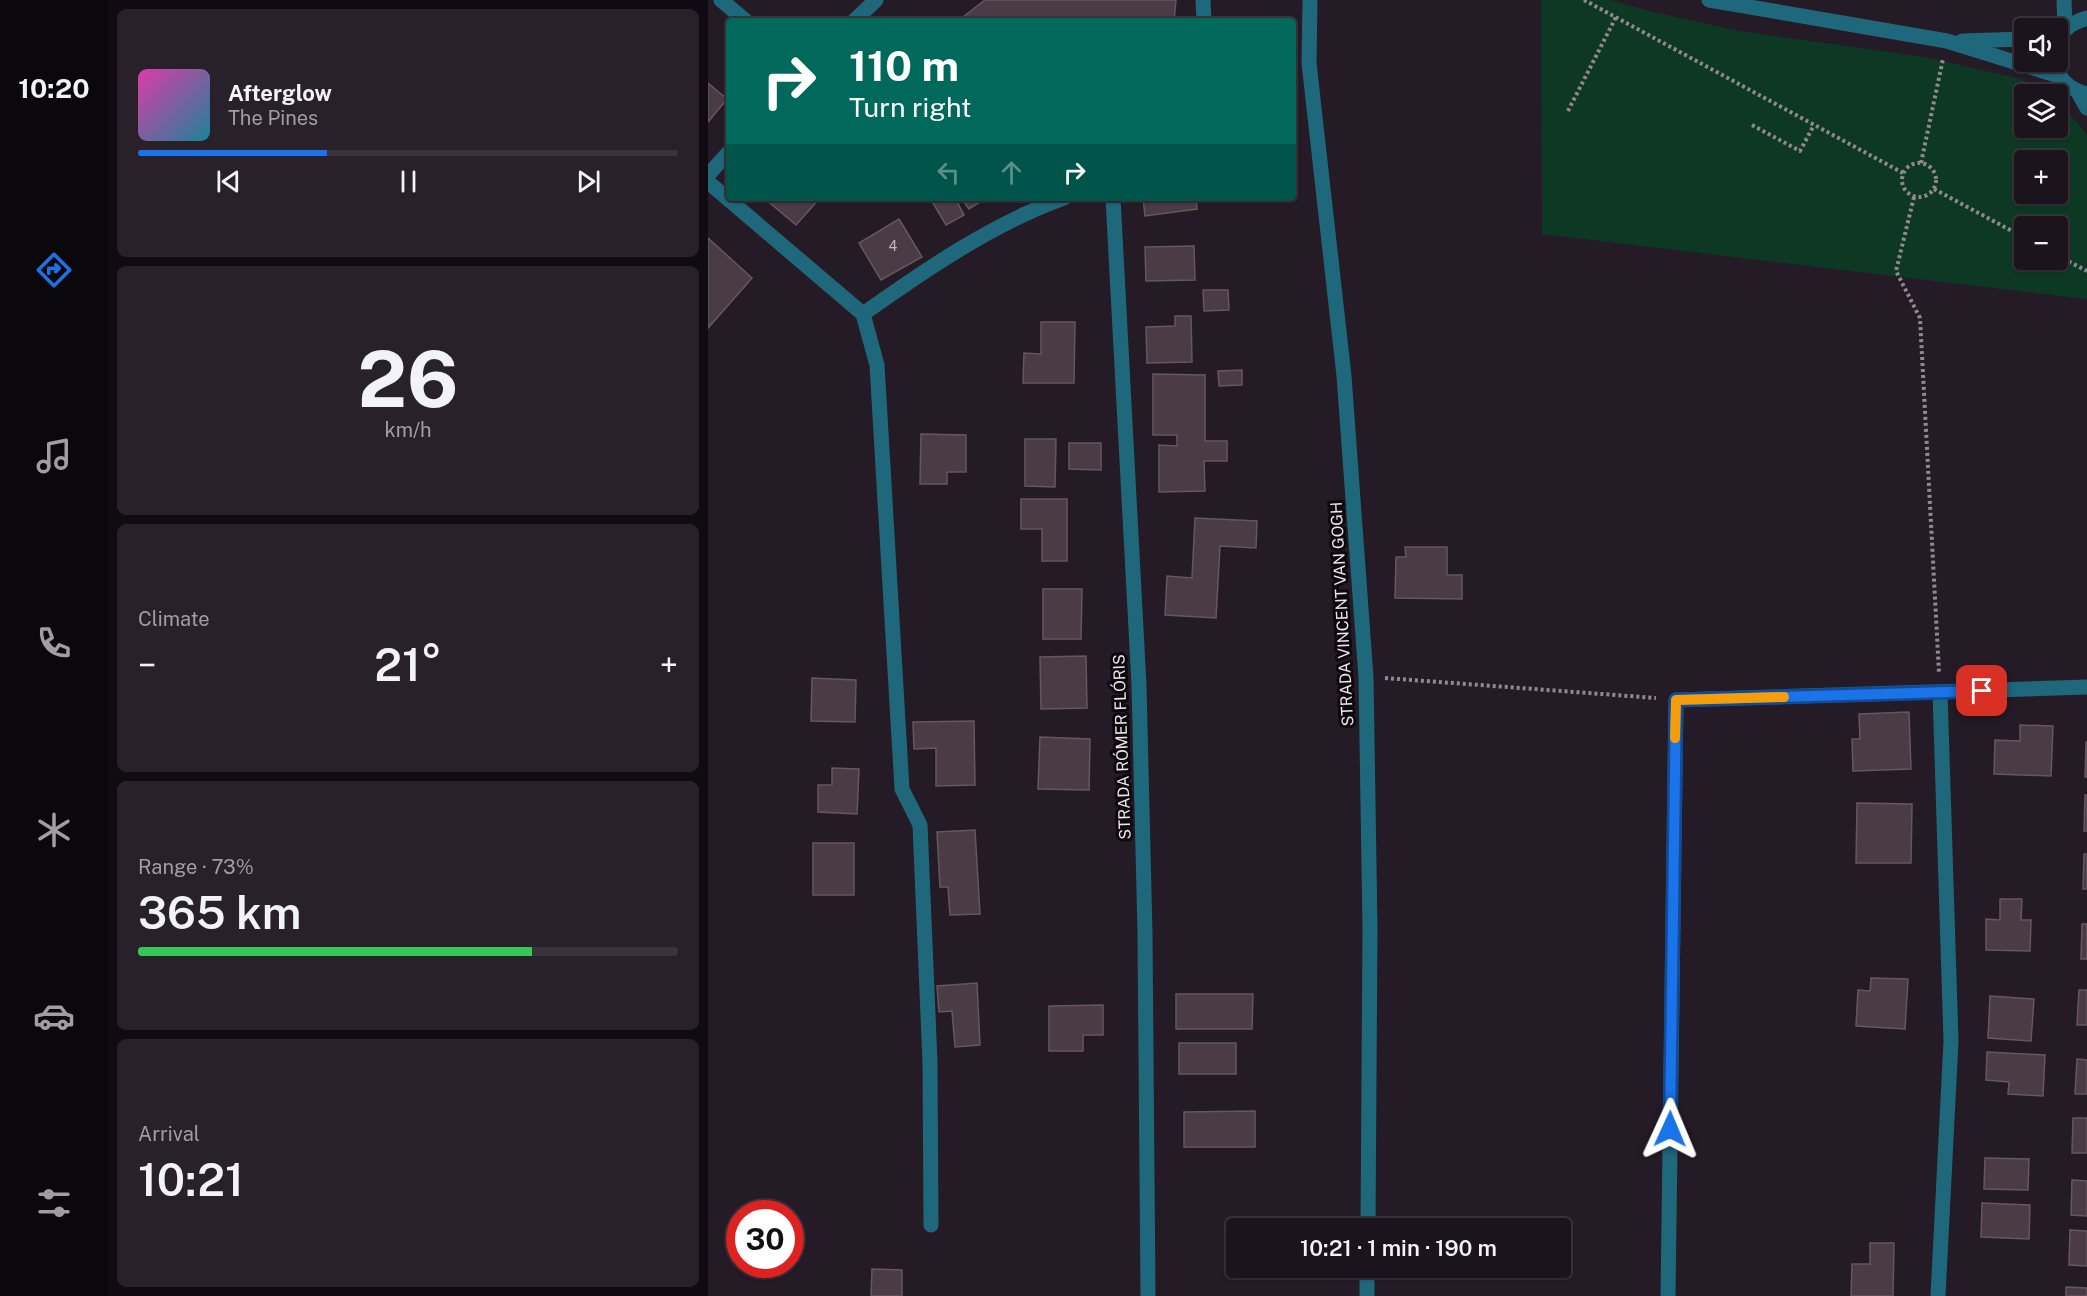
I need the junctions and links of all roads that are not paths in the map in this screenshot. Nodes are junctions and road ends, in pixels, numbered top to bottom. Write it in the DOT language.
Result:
graph roads {
  1 [pos="721,0"];
  2 [pos="876,0"];
  3 [pos="1203,0"];
  4 [pos="1310,0"];
  5 [pos="1709,0"];
  6 [pos="2064,0"];
  7 [pos="742,18"];
  8 [pos="857,18"];
  9 [pos="1204,18"];
  10 [pos="2063,18"];
  11 [pos="2087,18"];
  12 [pos="2068,27"];
  13 [pos="2014,39"];
  14 [pos="1947,41"];
  15 [pos="2014,58"];
  16 [pos="2059,72"];
  17 [pos="2083,93"];
  18 [pos="2087,108"];
  19 [pos="726,155"];
  20 [pos="708,175"];
  21 [pos="708,182"];
  22 [pos="726,197"];
  23 [pos="730,201"];
  24 [pos="1055,201"];
  25 [pos="1113,201"];
  26 [pos="863,314"];
  27 [pos="2087,687"];
  28 [pos="1940,692"];
  29 [pos="1368,1218"];
  30 [pos="931,1225"];
  31 [pos="1367,1278"];
  32 [pos="1148,1296"];
  33 [pos="1367,1296"];
  34 [pos="1668,1296"];
  35 [pos="1938,1296"];
  1 -- 7 [label="street"];
  2 -- 8 [label="street"];
  3 -- 9 [label="street"];
  4 -- 29 [label="street, STRADA VINCENT VAN GOGH"];
  5 -- 14 [label="street"];
  6 -- 10 [label="street"];
  11 -- 12 [label="street"];
  13 -- 14 [label="street"];
  14 -- 15 [label="street"];
  16 -- 17 [label="street"];
  17 -- 18 [label="street"];
  19 -- 20 [label="street"];
  21 -- 22 [label="street"];
  23 -- 26 [label="street"];
  24 -- 26 [label="street"];
  25 -- 32 [label="street, STRADA RÓMER FLÓRIS"];
  26 -- 30 [label="street"];
  27 -- 28 [label="street"];
  28 -- 34 [label="street"];
  28 -- 35 [label="street"];
  31 -- 33 [label="street"];
}
